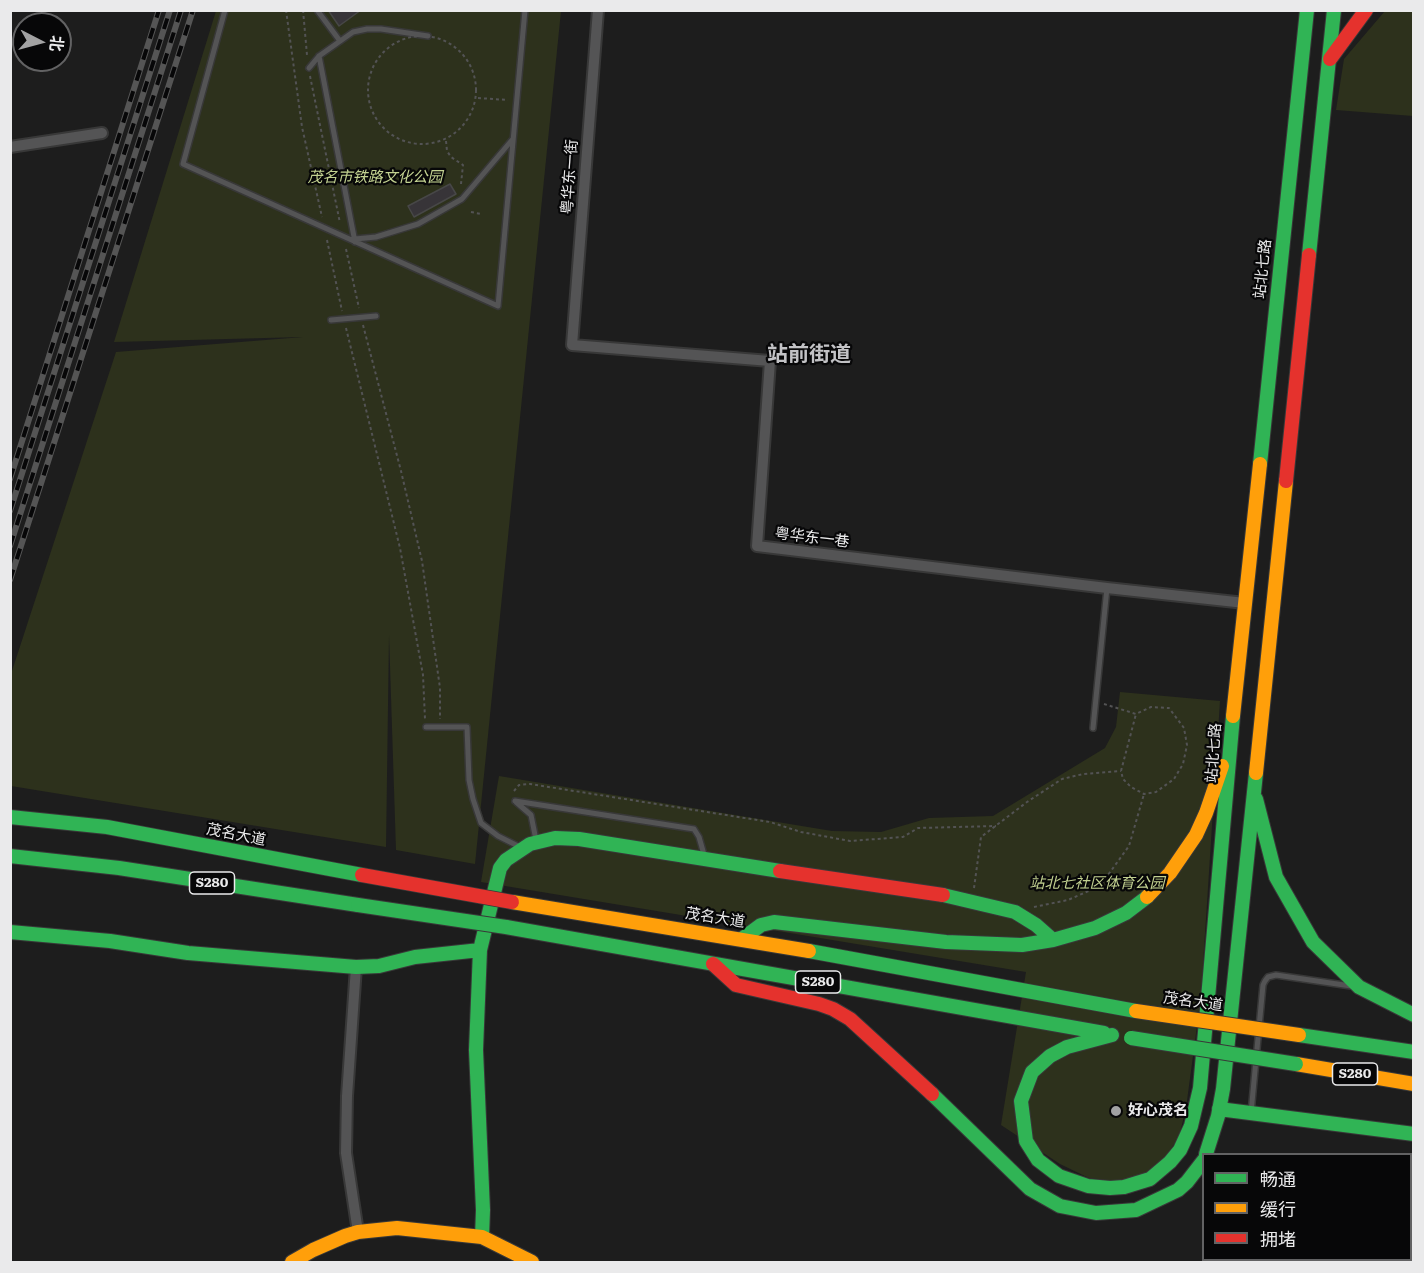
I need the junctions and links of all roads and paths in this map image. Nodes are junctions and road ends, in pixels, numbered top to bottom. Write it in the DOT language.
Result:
graph roads {
  1 [pos="225,10"];
  2 [pos="286,10"];
  3 [pos="303,10"];
  4 [pos="317,10"];
  5 [pos="525,10"];
  6 [pos="598,10"];
  7 [pos="1291,10"];
  8 [pos="1334,10"];
  9 [pos="1366,10"];
  10 [pos="1306,18"];
  11 [pos="428,36"];
  12 [pos="340,41"];
  13 [pos="319,56"];
  14 [pos="1328,62"];
  15 [pos="309,68"];
  16 [pos="476,98"];
  17 [pos="517,100"];
  18 [pos="102,133"];
  19 [pos="513,139"];
  20 [pos="446,140"];
  21 [pos="10,147"];
  22 [pos="462,199"];
  23 [pos="471,212"];
  24 [pos="481,214"];
  25 [pos="325,228"];
  26 [pos="343,236"];
  27 [pos="355,241"];
  28 [pos="1280,272"];
  29 [pos="1306,274"];
  30 [pos="375,316"];
  31 [pos="361,317"];
  32 [pos="344,318"];
  33 [pos="331,320"];
  34 [pos="572,345"];
  35 [pos="1256,494"];
  36 [pos="1283,496"];
  37 [pos="1107,588"];
  38 [pos="1245,603"];
  39 [pos="1096,702"];
  40 [pos="1234,710"];
  41 [pos="1136,714"];
  42 [pos="426,727"];
  43 [pos="440,728"];
  44 [pos="1093,728"];
  45 [pos="1121,771"];
  46 [pos="1253,788"];
  47 [pos="1144,794"];
  48 [pos="515,801"];
  49 [pos="10,817"];
  50 [pos="996,826"];
  51 [pos="531,846"];
  52 [pos="10,856"];
  53 [pos="705,860"];
  54 [pos="972,900"];
  55 [pos="1028,919"];
  56 [pos="10,932"];
  57 [pos="742,939"];
  58 [pos="1053,940"];
  59 [pos="480,950"];
  60 [pos="713,964"];
  61 [pos="356,967"];
  62 [pos="1359,987"];
  63 [pos="1413,1015"];
  64 [pos="1112,1035"];
  65 [pos="1413,1053"];
  66 [pos="1413,1084"];
  67 [pos="1219,1109"];
  68 [pos="1251,1113"];
  69 [pos="1413,1134"];
  70 [pos="1207,1153"];
  71 [pos="1202,1162"];
  72 [pos="358,1232"];
  73 [pos="482,1237"];
  74 [pos="292,1263"];
  75 [pos="532,1263"];
  1 -- 25 [label="lane"];
  2 -- 25 [label="path"];
  3 -- 15 [label="path"];
  4 -- 12 [label="lane"];
  5 -- 17 [label="lane"];
  6 -- 34 [label="street, 粤华东一街"];
  7 -- 10 [label="main road"];
  8 -- 14 [label="main road"];
  9 -- 14 [label="main road"];
  10 -- 28 [label="main road, 站北七路"];
  11 -- 12 [label="lane"];
  11 -- 16 [label="path"];
  11 -- 20 [label="path"];
  12 -- 13 [label="lane"];
  13 -- 15 [label="lane"];
  13 -- 27 [label="lane"];
  14 -- 29 [label="main road"];
  15 -- 26 [label="path"];
  16 -- 17 [label="path"];
  16 -- 20 [label="path"];
  17 -- 19 [label="lane"];
  18 -- 21 [label="street"];
  19 -- 22 [label="lane"];
  19 -- 27 [label="lane"];
  20 -- 22 [label="path"];
  22 -- 27 [label="lane"];
  23 -- 24 [label="path"];
  25 -- 26 [label="lane"];
  25 -- 32 [label="path"];
  26 -- 27 [label="lane"];
  26 -- 31 [label="path"];
  28 -- 29 [label="main road"];
  28 -- 35 [label="main road, 站北七路"];
  29 -- 36 [label="main road"];
  30 -- 31 [label="lane"];
  31 -- 32 [label="lane"];
  31 -- 43 [label="path"];
  32 -- 33 [label="lane"];
  32 -- 42 [label="path"];
  34 -- 37 [label="street, 粤华东一巷"];
  35 -- 36 [label="main road"];
  35 -- 38 [label="main road, 站北七路"];
  36 -- 46 [label="main road"];
  37 -- 38 [label="street, 粤华东一巷"];
  37 -- 39 [label="lane"];
  38 -- 40 [label="main road, 站北七路"];
  39 -- 41 [label="path"];
  39 -- 44 [label="lane"];
  40 -- 58 [label="main road"];
  40 -- 64 [label="main road, 站北七路"];
  41 -- 45 [label="path"];
  41 -- 47 [label="path"];
  42 -- 43 [label="lane"];
  43 -- 51 [label="lane"];
  45 -- 47 [label="path"];
  45 -- 50 [label="path"];
  46 -- 62 [label="main road"];
  46 -- 67 [label="main road"];
  47 -- 55 [label="path"];
  48 -- 50 [label="path"];
  48 -- 51 [label="lane"];
  48 -- 53 [label="lane"];
  49 -- 57 [label="main road, 茂名大道 / S280, bridge"];
  50 -- 54 [label="path"];
  51 -- 53 [label="main road"];
  51 -- 59 [label="main road"];
  52 -- 60 [label="main road, S280, bridge"];
  53 -- 54 [label="main road"];
  54 -- 55 [label="main road"];
  55 -- 58 [label="main road"];
  56 -- 61 [label="main road"];
  57 -- 58 [label="main road"];
  57 -- 65 [label="main road, 茂名大道 / S280, bridge"];
  59 -- 61 [label="main road"];
  59 -- 73 [label="main road"];
  60 -- 64 [label="main road, S280"];
  60 -- 71 [label="main road"];
  61 -- 72 [label="street"];
  62 -- 63 [label="main road"];
  62 -- 68 [label="lane"];
  64 -- 66 [label="main road, S280, bridge"];
  67 -- 68 [label="main road"];
  67 -- 70 [label="main road"];
  68 -- 69 [label="main road"];
  72 -- 73 [label="main road"];
  72 -- 74 [label="main road"];
  73 -- 75 [label="main road"];
}
